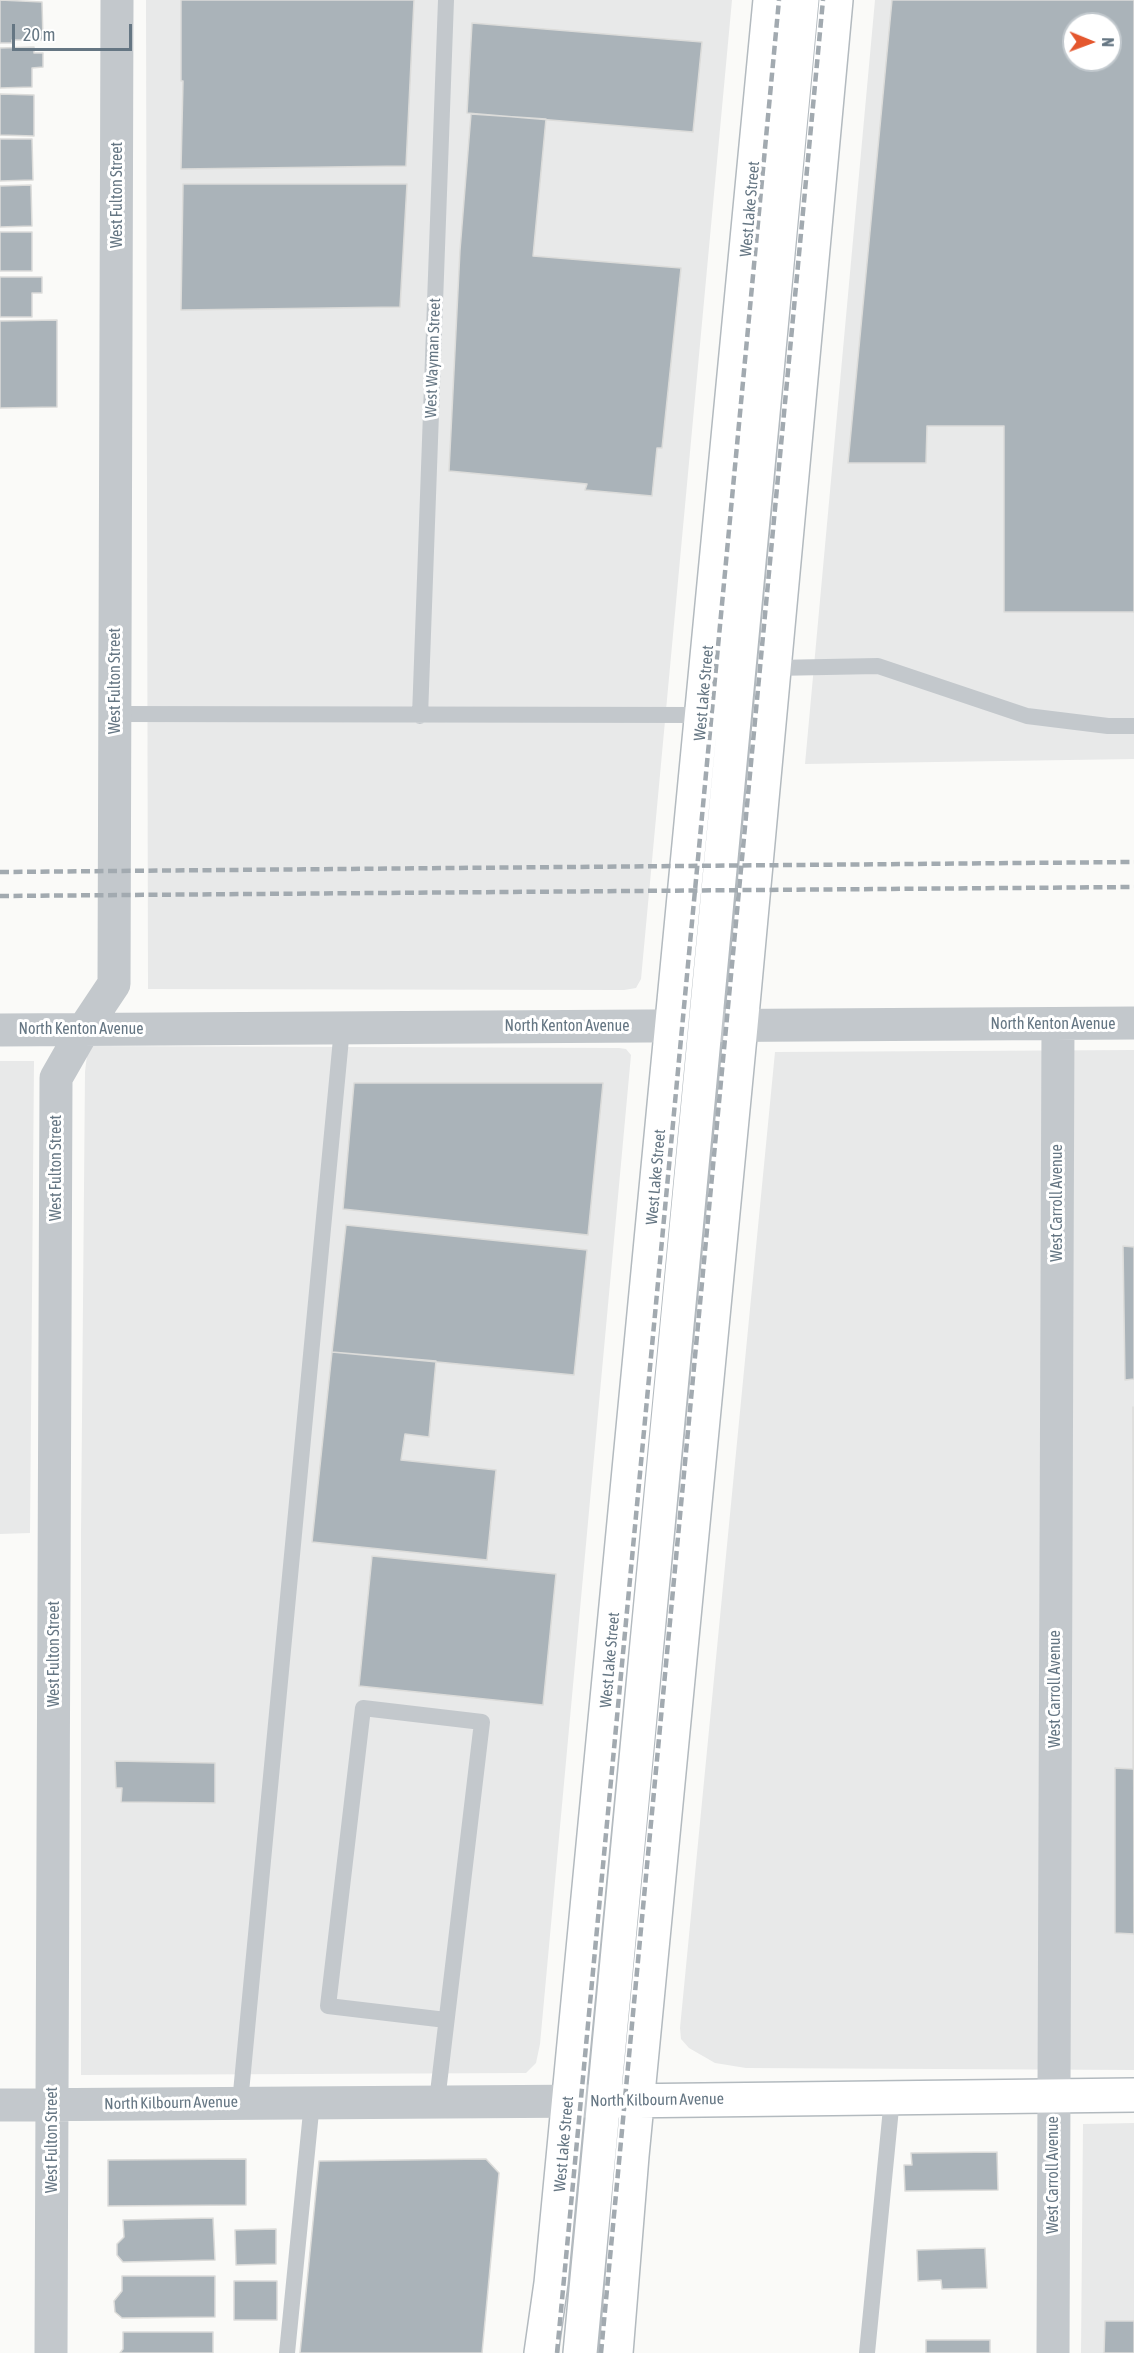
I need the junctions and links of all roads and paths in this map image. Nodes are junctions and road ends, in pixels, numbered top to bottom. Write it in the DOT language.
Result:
graph roads {
  1 [pos="117,0"];
  2 [pos="446,0"];
  3 [pos="770,0"];
  4 [pos="802,0"];
  5 [pos="836,0"];
  6 [pos="774,668"];
  7 [pos="115,714"];
  8 [pos="702,715"];
  9 [pos="420,716"];
  10 [pos="1134,726"];
  11 [pos="1134,1023"];
  12 [pos="1058,1024"];
  13 [pos="671,1026"];
  14 [pos="706,1026"];
  15 [pos="741,1026"];
  16 [pos="342,1028"];
  17 [pos="84,1029"];
  18 [pos="0,1030"];
  19 [pos="446,2020"];
  20 [pos="1053,2096"];
  21 [pos="1134,2096"];
  22 [pos="892,2098"];
  23 [pos="638,2100"];
  24 [pos="437,2101"];
  25 [pos="568,2101"];
  26 [pos="604,2101"];
  27 [pos="312,2102"];
  28 [pos="240,2103"];
  29 [pos="52,2104"];
  30 [pos="0,2105"];
  31 [pos="51,2353"];
  32 [pos="288,2353"];
  33 [pos="542,2353"];
  34 [pos="580,2353"];
  35 [pos="616,2353"];
  36 [pos="867,2353"];
  37 [pos="1053,2353"];
  1 -- 7 [label="street, West Fulton Street"];
  2 -- 9 [label="lane, West Wayman Street"];
  3 -- 8 [label="main road, West Lake Street"];
  4 -- 14 [label="main road, West Lake Street"];
  5 -- 6 [label="main road"];
  6 -- 10 [label="lane"];
  6 -- 15 [label="main road"];
  7 -- 9 [label="lane"];
  7 -- 17 [label="street, West Fulton Street"];
  8 -- 9 [label="lane"];
  8 -- 13 [label="main road, West Lake Street"];
  11 -- 12 [label="street, North Kenton Avenue"];
  12 -- 15 [label="street, North Kenton Avenue"];
  12 -- 20 [label="street, West Carroll Avenue"];
  13 -- 14 [label="street, North Kenton Avenue"];
  13 -- 16 [label="street, North Kenton Avenue"];
  13 -- 25 [label="main road, West Lake Street"];
  14 -- 15 [label="street, North Kenton Avenue"];
  14 -- 26 [label="main road, West Lake Street"];
  15 -- 23 [label="main road"];
  16 -- 17 [label="street, North Kenton Avenue"];
  16 -- 28 [label="lane"];
  17 -- 18 [label="street, North Kenton Avenue"];
  17 -- 29 [label="street, West Fulton Street"];
  19 -- 19 [label="lane"];
  19 -- 24 [label="lane"];
  20 -- 21 [label="main road, North Kilbourn Avenue"];
  20 -- 22 [label="main road, North Kilbourn Avenue"];
  20 -- 37 [label="street, West Carroll Avenue"];
  22 -- 23 [label="main road, North Kilbourn Avenue"];
  22 -- 36 [label="lane"];
  23 -- 26 [label="main road, North Kilbourn Avenue"];
  23 -- 35 [label="main road"];
  24 -- 25 [label="street, North Kilbourn Avenue"];
  24 -- 27 [label="street, North Kilbourn Avenue"];
  25 -- 26 [label="street, North Kilbourn Avenue"];
  25 -- 33 [label="main road, West Lake Street"];
  26 -- 34 [label="main road, West Lake Street"];
  27 -- 28 [label="street, North Kilbourn Avenue"];
  27 -- 32 [label="lane"];
  28 -- 29 [label="street, North Kilbourn Avenue"];
  29 -- 30 [label="street, North Kilbourn Avenue"];
  29 -- 31 [label="street, West Fulton Street"];
}
